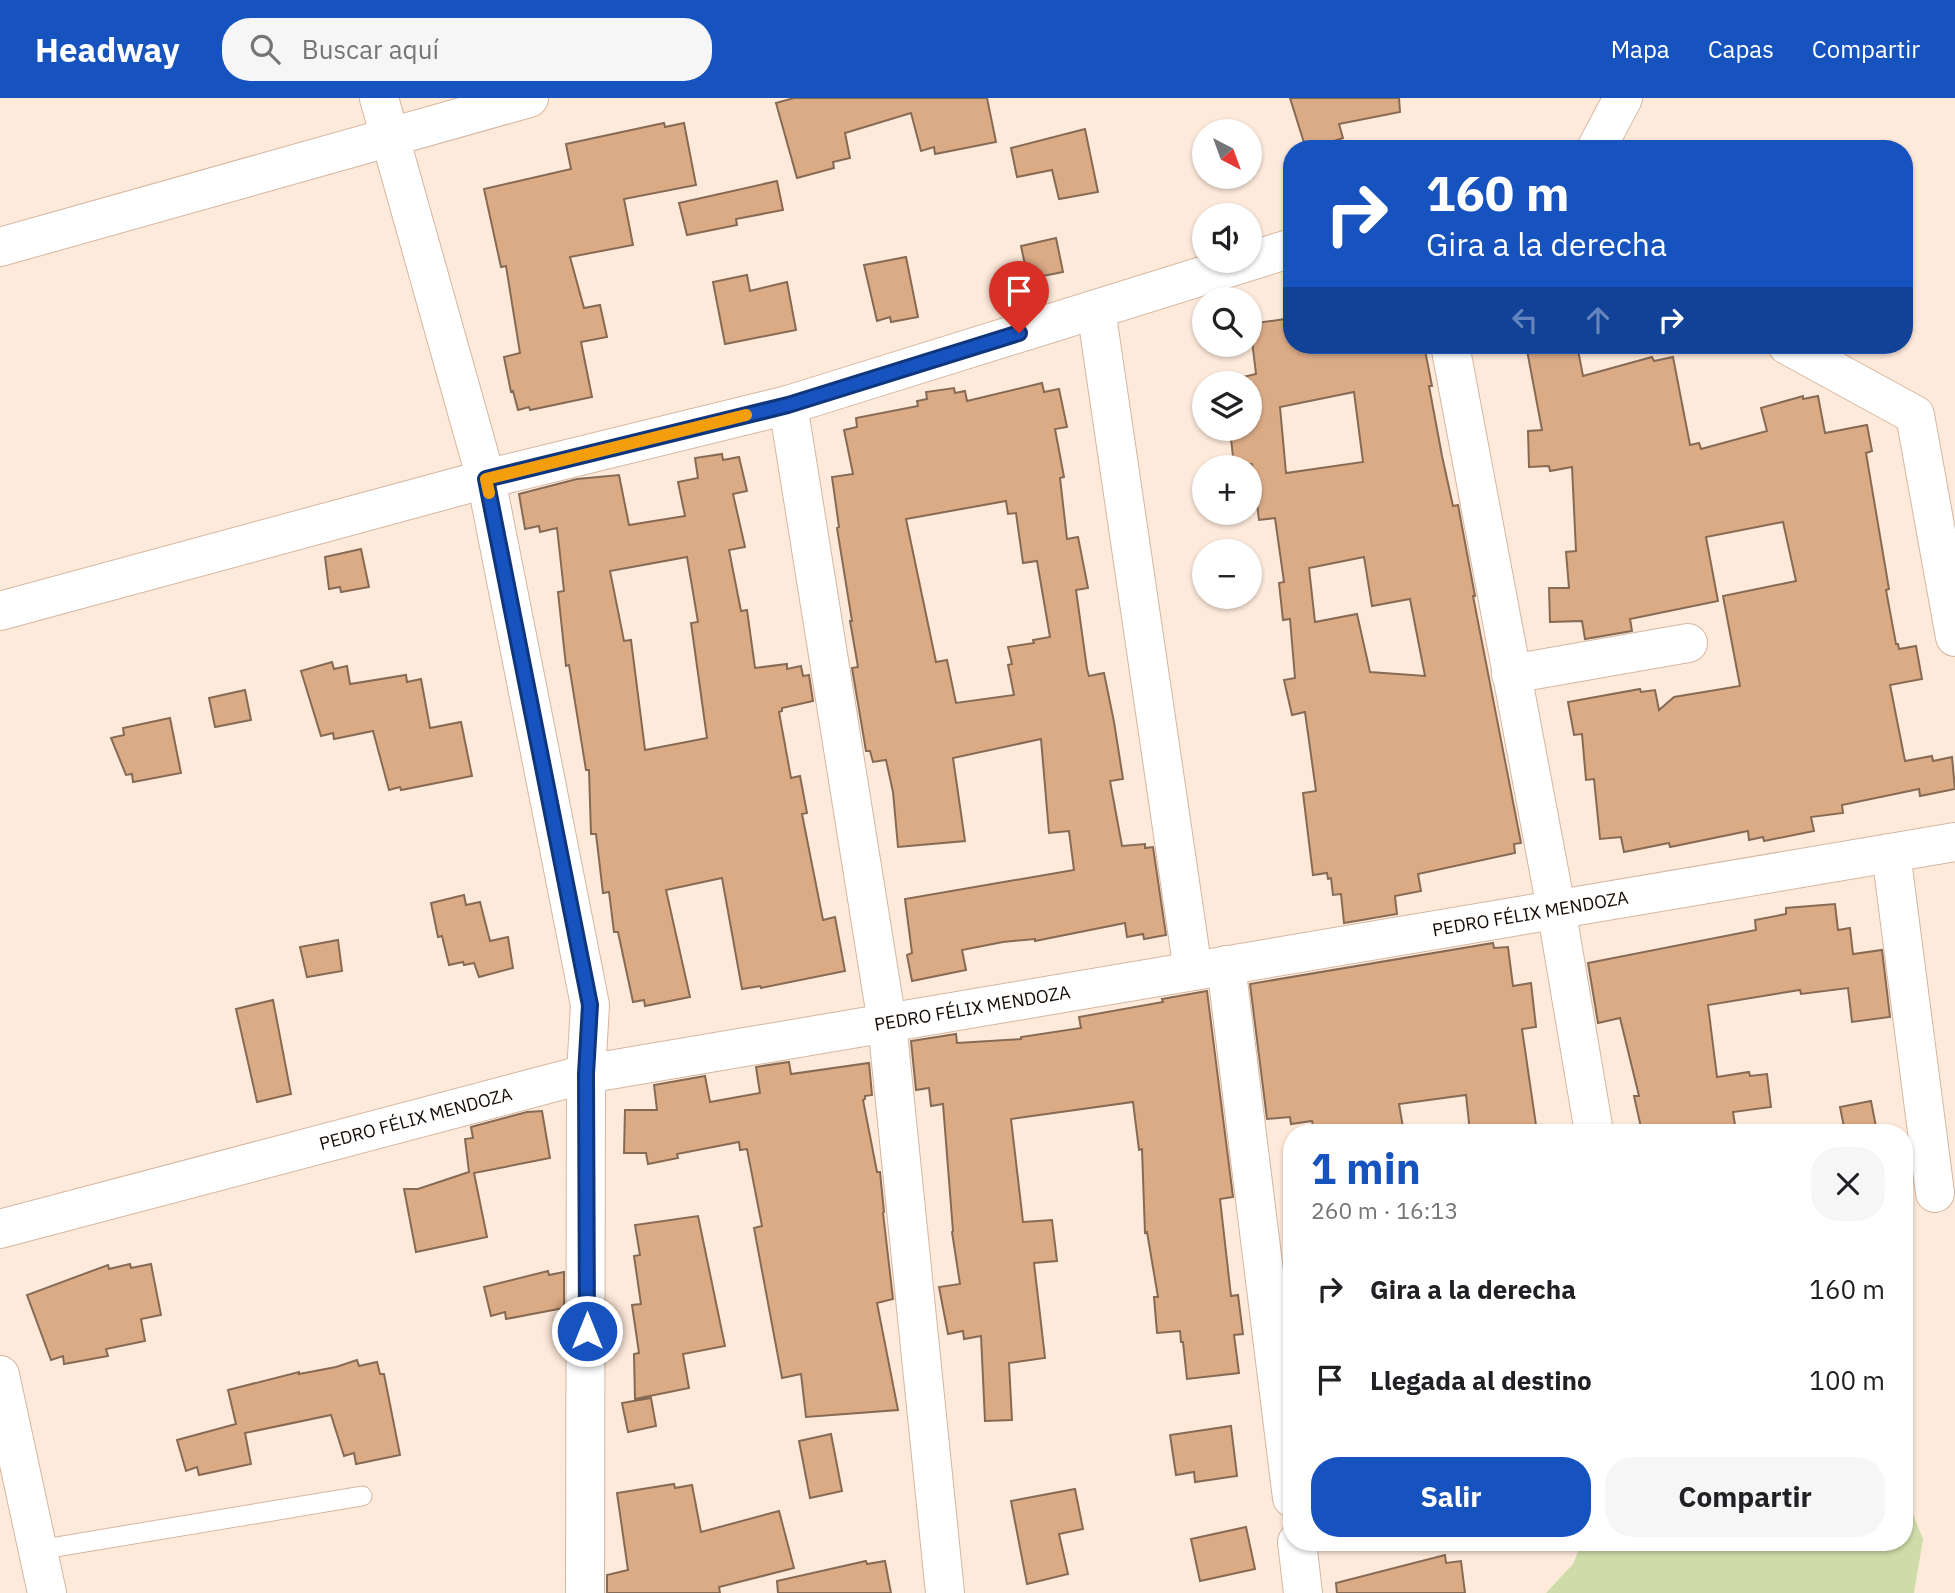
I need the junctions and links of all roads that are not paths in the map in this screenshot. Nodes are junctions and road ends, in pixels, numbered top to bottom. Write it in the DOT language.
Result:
graph roads {
  1 [pos="379,98"];
  2 [pos="529,98"];
  3 [pos="1623,98"];
  4 [pos="388,137"];
  5 [pos="1601,140"];
  6 [pos="0,247"];
  7 [pos="1283,251"];
  8 [pos="1096,309"];
  9 [pos="1452,354"];
  10 [pos="1803,354"];
  11 [pos="788,405"];
  12 [pos="486,479"];
  13 [pos="0,611"];
  14 [pos="1955,638"];
  15 [pos="1688,643"];
  16 [pos="1511,674"];
  17 [pos="1955,842"];
  18 [pos="1891,853"];
  19 [pos="1556,908"];
  20 [pos="1209,968"];
  21 [pos="887,1023"];
  22 [pos="586,1074"];
  23 [pos="1593,1124"];
  24 [pos="1935,1193"];
  25 [pos="0,1229"];
  26 [pos="0,1375"];
  27 [pos="1283,1441"];
  28 [pos="362,1496"];
  29 [pos="38,1550"];
  30 [pos="1298,1551"];
  31 [pos="47,1593"];
  32 [pos="585,1593"];
  33 [pos="945,1593"];
  34 [pos="1303,1593"];
  1 -- 4 [label="street"];
  2 -- 4 [label="street"];
  3 -- 5 [label="street"];
  4 -- 6 [label="street"];
  4 -- 12 [label="street"];
  7 -- 8 [label="street"];
  8 -- 11 [label="street"];
  8 -- 20 [label="street"];
  9 -- 16 [label="street"];
  10 -- 14 [label="street"];
  11 -- 12 [label="street"];
  11 -- 21 [label="street"];
  12 -- 13 [label="street"];
  12 -- 22 [label="street"];
  15 -- 16 [label="street"];
  16 -- 19 [label="street"];
  17 -- 18 [label="street, PEDRO FÉLIX MENDOZA"];
  18 -- 19 [label="street, PEDRO FÉLIX MENDOZA"];
  18 -- 24 [label="street"];
  19 -- 20 [label="street, PEDRO FÉLIX MENDOZA"];
  19 -- 23 [label="street"];
  20 -- 21 [label="street, PEDRO FÉLIX MENDOZA"];
  20 -- 27 [label="street"];
  21 -- 22 [label="street, PEDRO FÉLIX MENDOZA"];
  21 -- 33 [label="street"];
  22 -- 25 [label="street, PEDRO FÉLIX MENDOZA"];
  22 -- 32 [label="street"];
  26 -- 29 [label="street"];
  28 -- 29 [label="lane"];
  29 -- 31 [label="street"];
  30 -- 34 [label="street"];
}
